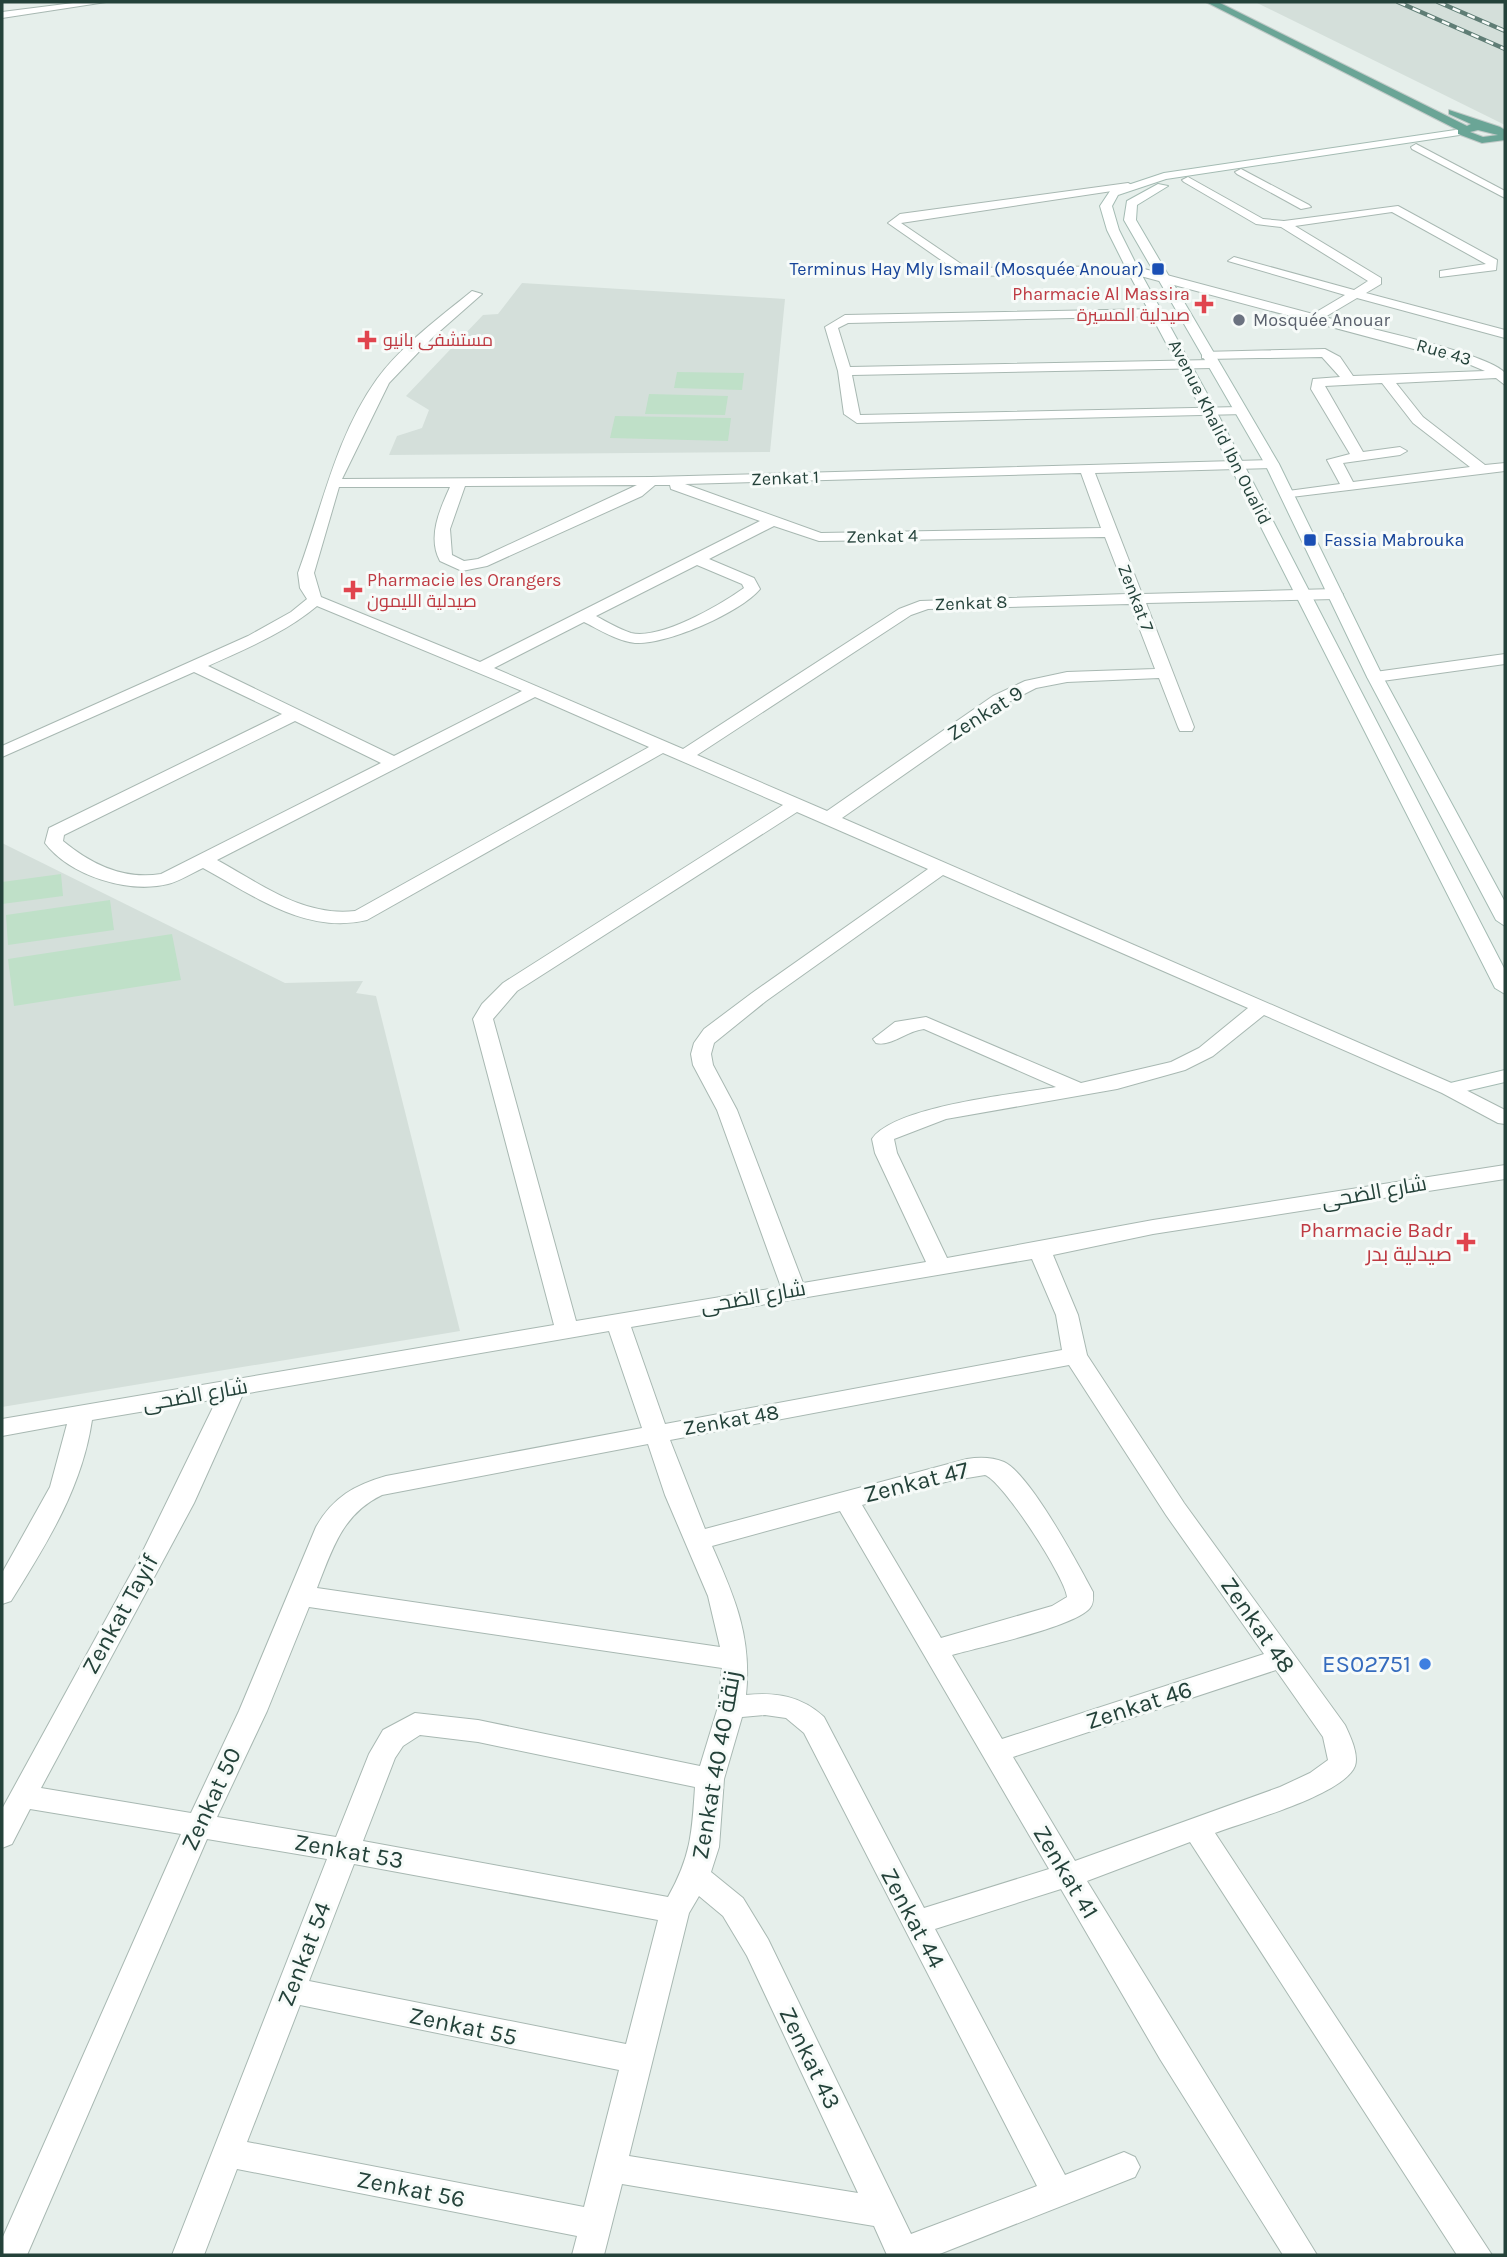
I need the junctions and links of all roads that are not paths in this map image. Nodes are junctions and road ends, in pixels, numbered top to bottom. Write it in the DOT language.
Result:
graph roads {
  1 [pos="101,2"];
  2 [pos="1211,2"];
  3 [pos="1232,2"];
  4 [pos="2,15"];
  5 [pos="1486,127"];
  6 [pos="1464,131"];
  7 [pos="1505,136"];
  8 [pos="1475,139"];
  9 [pos="1489,140"];
  10 [pos="1416,147"];
  11 [pos="1505,148"];
  12 [pos="1241,172"];
  13 [pos="1188,180"];
  14 [pos="1128,186"];
  15 [pos="1505,195"];
  16 [pos="1305,207"];
  17 [pos="1284,224"];
  18 [pos="1234,261"];
  19 [pos="1133,270"];
  20 [pos="1444,274"];
  21 [pos="1163,277"];
  22 [pos="1357,293"];
  23 [pos="476,294"];
  24 [pos="1158,313"];
  25 [pos="1317,317"];
  26 [pos="1505,334"];
  27 [pos="1209,360"];
  28 [pos="1185,364"];
  29 [pos="845,371"];
  30 [pos="1502,373"];
  31 [pos="1348,379"];
  32 [pos="1387,379"];
  33 [pos="1240,411"];
  34 [pos="1209,412"];
  35 [pos="1400,451"];
  36 [pos="1358,456"];
  37 [pos="1272,464"];
  38 [pos="1237,465"];
  39 [pos="1505,467"];
  40 [pos="1086,469"];
  41 [pos="1482,470"];
  42 [pos="460,481"];
  43 [pos="657,481"];
  44 [pos="333,483"];
  45 [pos="1348,486"];
  46 [pos="1288,495"];
  47 [pos="770,522"];
  48 [pos="1111,532"];
  49 [pos="697,559"];
  50 [pos="1335,594"];
  51 [pos="1304,595"];
  52 [pos="1136,599"];
  53 [pos="315,600"];
  54 [pos="583,616"];
  55 [pos="1505,659"];
  56 [pos="1339,663"];
  57 [pos="195,666"];
  58 [pos="481,668"];
  59 [pos="1371,670"];
  60 [pos="1165,673"];
  61 [pos="535,691"];
  62 [pos="296,714"];
  63 [pos="1186,727"];
  64 [pos="661,747"];
  65 [pos="2,752"];
  66 [pos="684,757"];
  67 [pos="395,763"];
  68 [pos="794,806"];
  69 [pos="828,819"];
  70 [pos="204,861"];
  71 [pos="941,868"];
  72 [pos="1505,920"];
  73 [pos="1505,988"];
  74 [pos="1262,1007"];
  75 [pos="883,1039"];
  76 [pos="1505,1076"];
  77 [pos="1078,1089"];
  78 [pos="1449,1089"];
  79 [pos="1505,1118"];
  80 [pos="1505,1172"];
  81 [pos="1040,1250"];
  82 [pos="939,1265"];
  83 [pos="794,1290"];
  84 [pos="617,1320"];
  85 [pos="567,1329"];
  86 [pos="1075,1356"];
  87 [pos="233,1389"];
  88 [pos="81,1414"];
  89 [pos="2,1427"];
  90 [pos="656,1433"];
  91 [pos="511,1462"];
  92 [pos="846,1500"];
  93 [pos="696,1541"];
  94 [pos="2,1594"];
  95 [pos="303,1596"];
  96 [pos="935,1650"];
  97 [pos="1282,1657"];
  98 [pos="736,1660"];
  99 [pos="731,1707"];
  100 [pos="996,1752"];
  101 [pos="710,1779"];
  102 [pos="22,1796"];
  103 [pos="199,1825"];
  104 [pos="1196,1828"];
  105 [pos="2,1836"];
  106 [pos="345,1850"];
  107 [pos="1068,1875"];
  108 [pos="695,1876"];
  109 [pos="675,1910"];
  110 [pos="917,1922"];
  111 [pos="290,1990"];
  112 [pos="637,2060"];
  113 [pos="228,2153"];
  114 [pos="609,2167"];
  115 [pos="1124,2167"];
  116 [pos="1056,2191"];
  117 [pos="881,2212"];
  118 [pos="594,2224"];
  119 [pos="1296,2248"];
  120 [pos="903,2254"];
  121 [pos="11,2255"];
  122 [pos="188,2255"];
  123 [pos="588,2255"];
  124 [pos="1476,2255"];
  1 -- 4 [label="street"];
  2 -- 6 [label="main road"];
  3 -- 5 [label="main road"];
  5 -- 6 [label="main road"];
  5 -- 7 [label="main road"];
  6 -- 8 [label="main road"];
  6 -- 14 [label="street"];
  7 -- 9 [label="main road"];
  8 -- 9 [label="main road"];
  8 -- 10 [label="street, Avenue Khalid Ibn Oualid"];
  9 -- 11 [label="main road"];
  10 -- 12 [label="street, Avenue Khalid Ibn Oualid"];
  10 -- 15 [label="street"];
  12 -- 13 [label="street, Avenue Khalid Ibn Oualid"];
  12 -- 16 [label="street"];
  13 -- 17 [label="street"];
  13 -- 21 [label="street, Avenue Khalid Ibn Oualid"];
  14 -- 19 [label="street, Avenue Khalid Ibn Oualid"];
  14 -- 19 [label="street, Rue 43"];
  17 -- 20 [label="street"];
  17 -- 22 [label="street"];
  18 -- 22 [label="street"];
  19 -- 21 [label="street, Rue 43"];
  19 -- 24 [label="street, Avenue Khalid Ibn Oualid"];
  21 -- 25 [label="street, Rue 43"];
  21 -- 27 [label="street, Avenue Khalid Ibn Oualid"];
  22 -- 25 [label="street"];
  22 -- 26 [label="street"];
  23 -- 44 [label="street"];
  24 -- 28 [label="street, Avenue Khalid Ibn Oualid"];
  24 -- 29 [label="street"];
  25 -- 30 [label="street, Rue 43"];
  27 -- 28 [label="street"];
  27 -- 31 [label="street"];
  27 -- 33 [label="street, Avenue Khalid Ibn Oualid"];
  28 -- 29 [label="street"];
  28 -- 34 [label="street, Avenue Khalid Ibn Oualid"];
  29 -- 34 [label="street"];
  30 -- 32 [label="street"];
  31 -- 32 [label="street"];
  31 -- 36 [label="street"];
  32 -- 41 [label="street"];
  33 -- 34 [label="street"];
  33 -- 37 [label="street, Avenue Khalid Ibn Oualid"];
  34 -- 38 [label="street, Avenue Khalid Ibn Oualid"];
  35 -- 36 [label="street"];
  36 -- 45 [label="street"];
  37 -- 38 [label="street, Zenkat 1"];
  37 -- 46 [label="street, Avenue Khalid Ibn Oualid"];
  38 -- 40 [label="street, Zenkat 1"];
  38 -- 51 [label="street, Avenue Khalid Ibn Oualid"];
  39 -- 41 [label="street"];
  40 -- 43 [label="street, Zenkat 1"];
  40 -- 48 [label="street, Zenkat 7"];
  41 -- 45 [label="street"];
  42 -- 43 [label="street, Zenkat 1"];
  42 -- 43 [label="street"];
  42 -- 44 [label="street, Zenkat 1"];
  43 -- 47 [label="street, Zenkat 4"];
  44 -- 53 [label="street"];
  45 -- 46 [label="street"];
  46 -- 50 [label="street, Avenue Khalid Ibn Oualid"];
  47 -- 48 [label="street, Zenkat 4"];
  47 -- 49 [label="street"];
  48 -- 52 [label="street, Zenkat 7"];
  49 -- 54 [label="street"];
  49 -- 54 [label="street"];
  50 -- 51 [label="street, Zenkat 8"];
  50 -- 59 [label="street, Avenue Khalid Ibn Oualid"];
  51 -- 52 [label="street, Zenkat 8"];
  51 -- 56 [label="street, Avenue Khalid Ibn Oualid"];
  52 -- 60 [label="street, Zenkat 7"];
  52 -- 66 [label="street, Zenkat 8"];
  53 -- 57 [label="street"];
  53 -- 58 [label="street"];
  54 -- 58 [label="street"];
  55 -- 59 [label="street"];
  56 -- 59 [label="street"];
  56 -- 73 [label="street, Avenue Khalid Ibn Oualid"];
  57 -- 62 [label="street"];
  57 -- 65 [label="street"];
  58 -- 61 [label="street"];
  59 -- 72 [label="street, Avenue Khalid Ibn Oualid"];
  60 -- 63 [label="street, Zenkat 7"];
  60 -- 69 [label="street, Zenkat 9"];
  61 -- 64 [label="street"];
  61 -- 67 [label="street"];
  62 -- 67 [label="street"];
  62 -- 70 [label="street"];
  64 -- 66 [label="street"];
  64 -- 70 [label="street"];
  66 -- 68 [label="street"];
  67 -- 70 [label="street"];
  68 -- 69 [label="street"];
  68 -- 85 [label="street"];
  69 -- 71 [label="street"];
  71 -- 74 [label="street"];
  71 -- 83 [label="street"];
  74 -- 77 [label="street"];
  74 -- 78 [label="street"];
  75 -- 77 [label="street"];
  76 -- 78 [label="street"];
  77 -- 82 [label="street"];
  78 -- 79 [label="street"];
  80 -- 81 [label="street, شارع الضحى"];
  81 -- 82 [label="street, شارع الضحى"];
  81 -- 86 [label="street, Zenkat 48"];
  82 -- 83 [label="street, شارع الضحى"];
  83 -- 84 [label="street, شارع الضحى"];
  84 -- 85 [label="street, شارع الضحى"];
  84 -- 90 [label="street, Zenkat 40 زنقة 40"];
  85 -- 87 [label="street, شارع الضحى"];
  86 -- 90 [label="street, Zenkat 48"];
  86 -- 97 [label="street, Zenkat 48"];
  87 -- 88 [label="street, شارع الضحى"];
  87 -- 102 [label="street, Zenkat Tayif"];
  88 -- 89 [label="street, شارع الضحى"];
  88 -- 94 [label="street"];
  90 -- 91 [label="street, Zenkat 48"];
  90 -- 93 [label="street, Zenkat 40 زنقة 40"];
  91 -- 95 [label="street, Zenkat 50"];
  92 -- 93 [label="street, Zenkat 47"];
  92 -- 96 [label="street, Zenkat 41"];
  92 -- 96 [label="street, Zenkat 47"];
  93 -- 98 [label="street, Zenkat 40 زنقة 40"];
  95 -- 98 [label="street"];
  95 -- 103 [label="street, Zenkat 50"];
  96 -- 100 [label="street, Zenkat 41"];
  97 -- 100 [label="street, Zenkat 46"];
  97 -- 104 [label="street, Zenkat 48"];
  98 -- 99 [label="street, Zenkat 40 زنقة 40"];
  99 -- 101 [label="street, Zenkat 40 زنقة 40"];
  99 -- 110 [label="street, Zenkat 44"];
  100 -- 107 [label="street, Zenkat 41"];
  101 -- 106 [label="street, Zenkat 54"];
  101 -- 108 [label="street, Zenkat 40 زنقة 40"];
  102 -- 103 [label="street, Zenkat 53"];
  102 -- 105 [label="street, Zenkat Tayif"];
  103 -- 106 [label="street, Zenkat 53"];
  103 -- 121 [label="street, Zenkat 50"];
  104 -- 107 [label="street"];
  104 -- 124 [label="street"];
  106 -- 109 [label="street, Zenkat 53"];
  106 -- 111 [label="street, Zenkat 54"];
  107 -- 110 [label="street"];
  107 -- 119 [label="street, Zenkat 41"];
  108 -- 109 [label="street, Zenkat 40 زنقة 40"];
  108 -- 117 [label="street, Zenkat 43"];
  109 -- 112 [label="street, Zenkat 40 زنقة 40"];
  110 -- 116 [label="street, Zenkat 44"];
  111 -- 112 [label="street, Zenkat 55"];
  111 -- 113 [label="street, Zenkat 54"];
  112 -- 114 [label="street, Zenkat 40 زنقة 40"];
  113 -- 118 [label="street, Zenkat 56"];
  113 -- 122 [label="street, Zenkat 54"];
  114 -- 117 [label="street"];
  114 -- 118 [label="street, Zenkat 40 زنقة 40"];
  115 -- 116 [label="street"];
  116 -- 120 [label="street"];
  117 -- 120 [label="street, Zenkat 43"];
  118 -- 123 [label="street, Zenkat 40 زنقة 40"];
}
